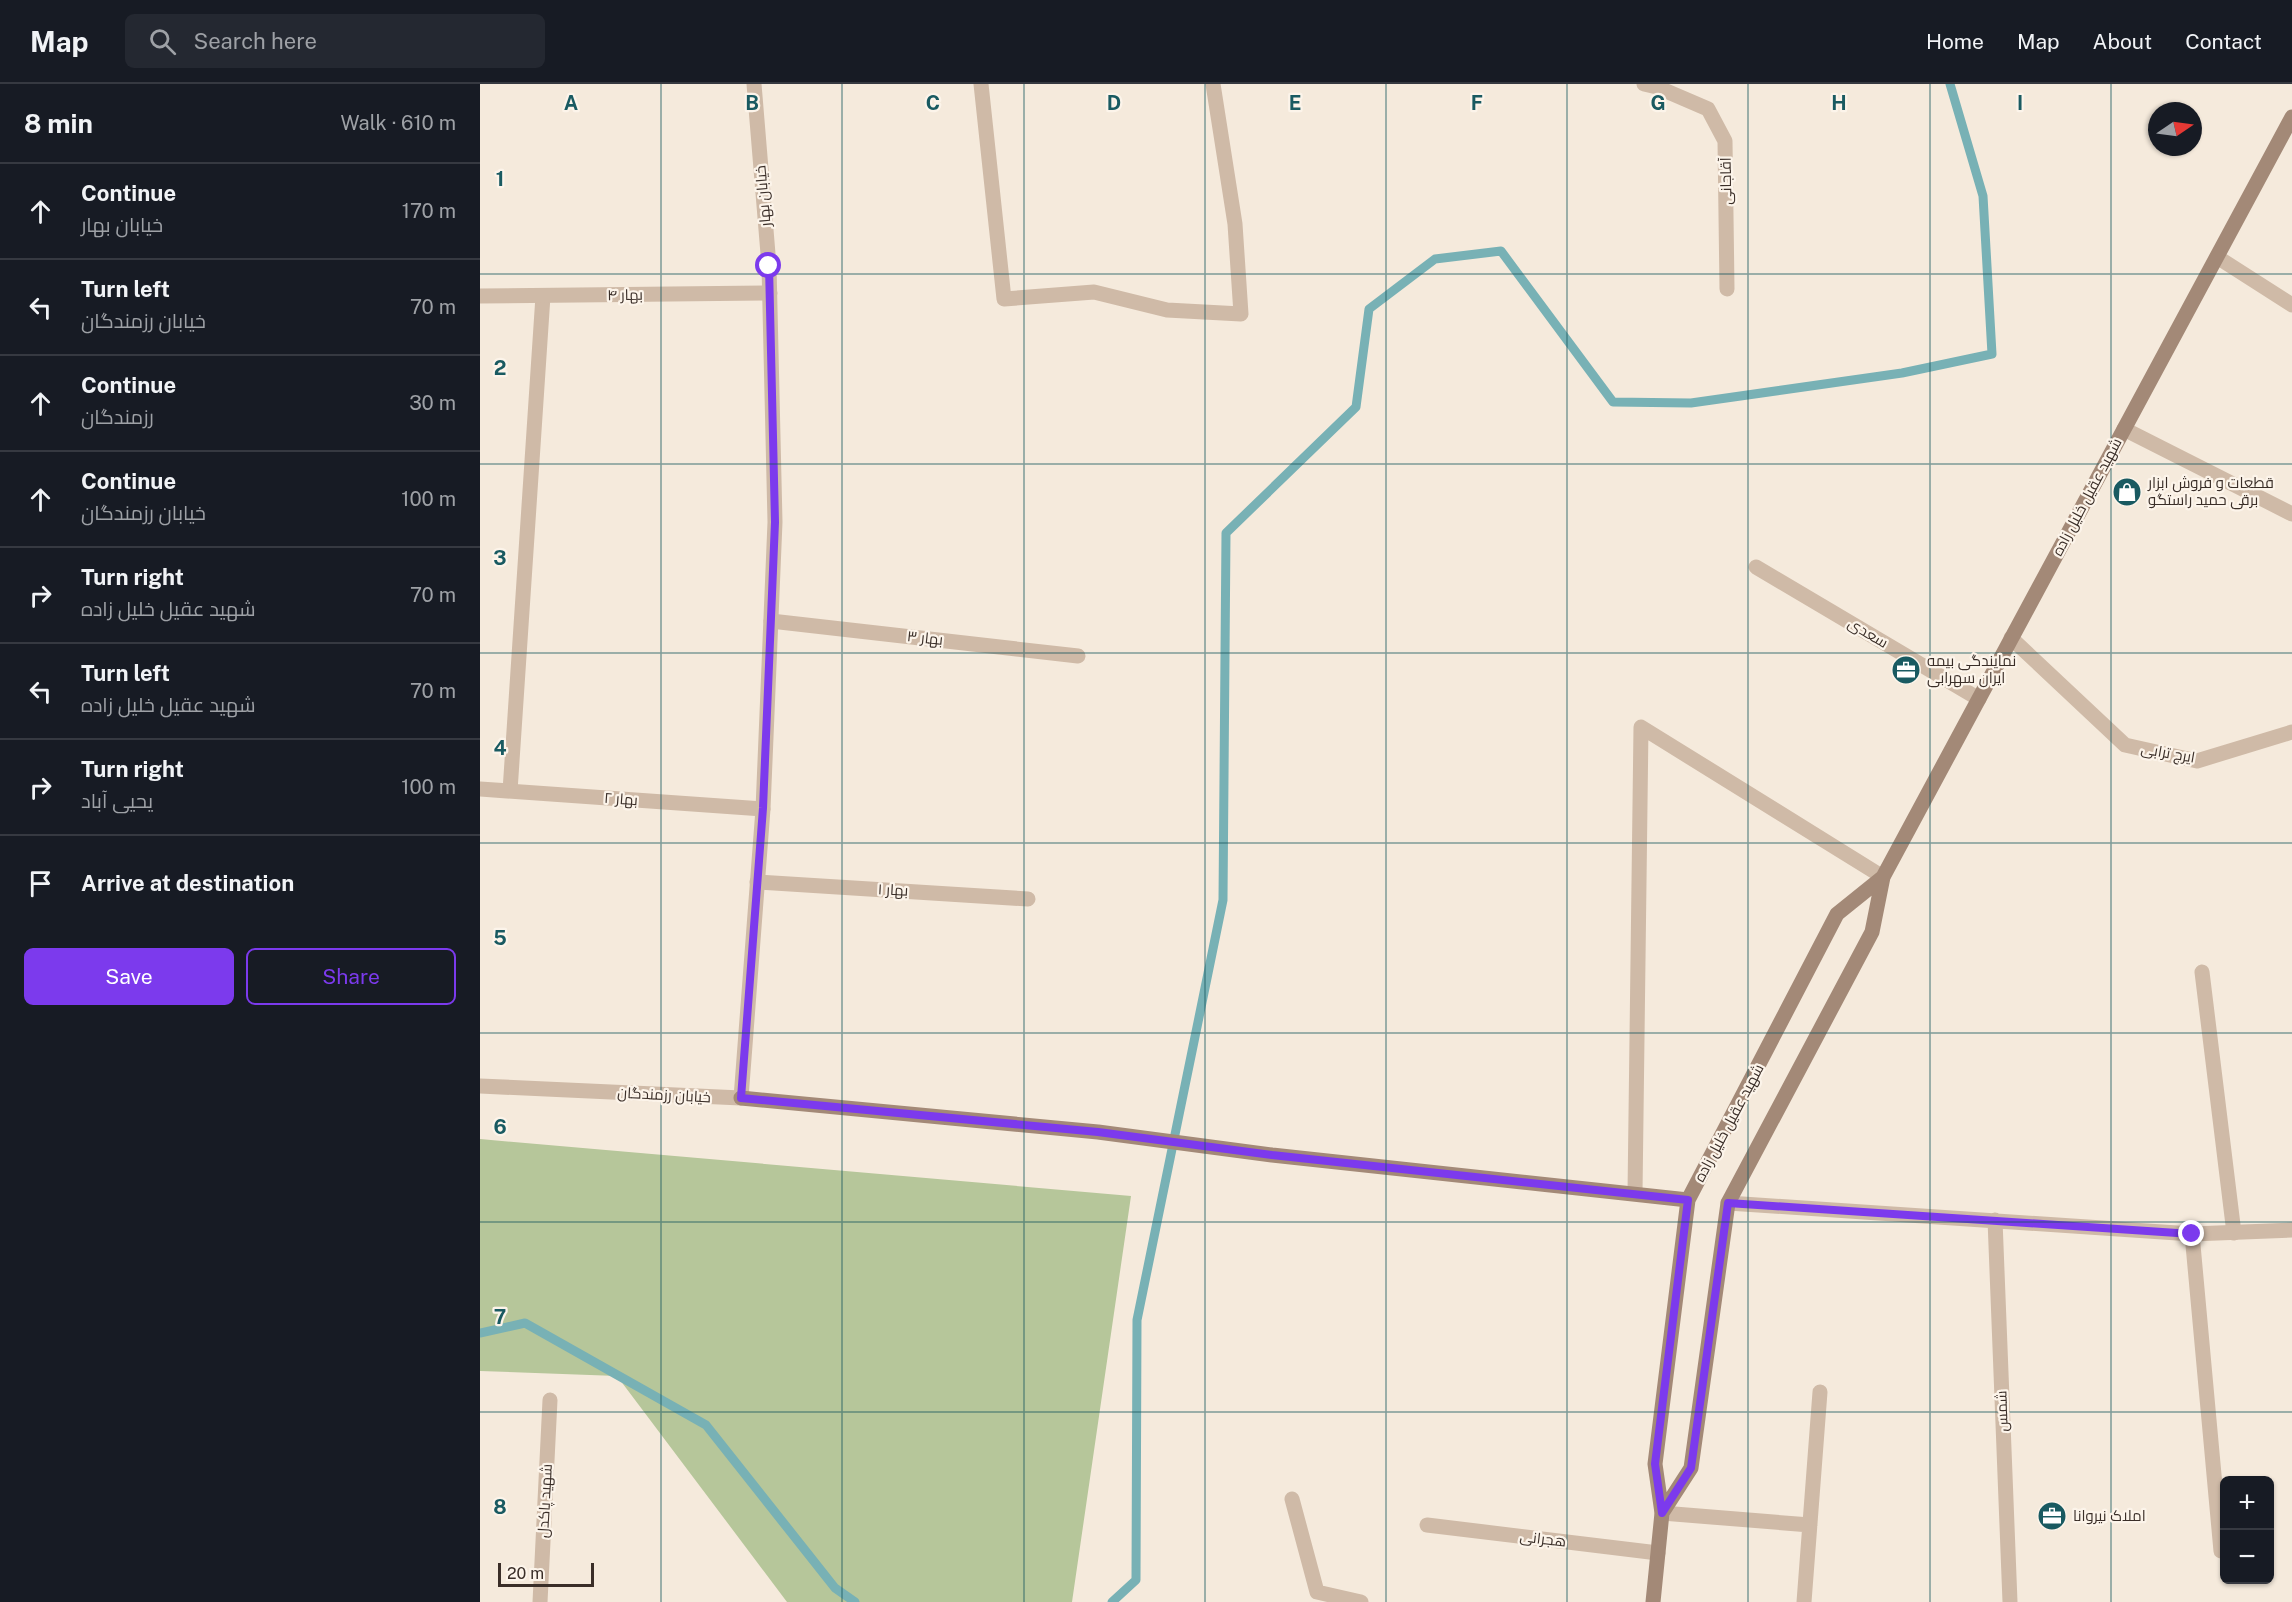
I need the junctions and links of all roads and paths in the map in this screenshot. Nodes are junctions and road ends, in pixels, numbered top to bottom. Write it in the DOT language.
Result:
graph roads {
  1 [pos="754,84"];
  2 [pos="981,84"];
  3 [pos="1213,84"];
  4 [pos="1644,84"];
  5 [pos="2292,117"];
  6 [pos="2217,257"];
  7 [pos="1727,289"];
  8 [pos="770,293"];
  9 [pos="480,296"];
  10 [pos="543,296"];
  11 [pos="2292,305"];
  12 [pos="2124,429"];
  13 [pos="2292,514"];
  14 [pos="1756,567"];
  15 [pos="771,621"];
  16 [pos="2011,638"];
  17 [pos="1078,656"];
  18 [pos="1978,699"];
  19 [pos="2292,732"];
  20 [pos="480,789"];
  21 [pos="510,791"];
  22 [pos="763,808"];
  23 [pos="1883,877"];
  24 [pos="757,882"];
  25 [pos="1028,898"];
  26 [pos="2202,972"];
  27 [pos="480,1086"];
  28 [pos="741,1098"];
  29 [pos="1635,1193"];
  30 [pos="1688,1200"];
  31 [pos="1728,1203"];
  32 [pos="1995,1220"];
  33 [pos="2292,1230"];
  34 [pos="2234,1233"];
  35 [pos="2192,1234"];
  36 [pos="1820,1392"];
  37 [pos="550,1400"];
  38 [pos="1292,1499"];
  39 [pos="1662,1513"];
  40 [pos="1810,1525"];
  41 [pos="1427,1526"];
  42 [pos="2220,1540"];
  43 [pos="1658,1553"];
  44 [pos="540,1602"];
  45 [pos="1361,1602"];
  46 [pos="1653,1602"];
  47 [pos="1804,1602"];
  48 [pos="2010,1602"];
  1 -- 8 [label="street, خیابان بهار"];
  2 -- 3 [label="street"];
  4 -- 7 [label="street, آقاجانی"];
  5 -- 6 [label="main road, شهید عقیل خلیل زاده"];
  6 -- 11 [label="street"];
  6 -- 12 [label="main road, شهید عقیل خلیل زاده"];
  8 -- 10 [label="street, بهار ۴"];
  8 -- 15 [label="street, خیابان بهار"];
  9 -- 10 [label="street, بهار ۴"];
  10 -- 21 [label="street"];
  12 -- 13 [label="street"];
  12 -- 16 [label="main road, شهید عقیل خلیل زاده"];
  14 -- 18 [label="street, سعدی"];
  15 -- 17 [label="street, بهار ۳"];
  15 -- 22 [label="street, خیابان بهار"];
  16 -- 18 [label="main road, شهید عقیل خلیل زاده"];
  16 -- 19 [label="street, ایرج ترابی"];
  18 -- 23 [label="main road, شهید عقیل خلیل زاده"];
  20 -- 21 [label="street, بهار ۲"];
  21 -- 22 [label="street, بهار ۲"];
  22 -- 24 [label="street, خیابان بهار"];
  23 -- 29 [label="street"];
  23 -- 30 [label="main road, شهید عقیل خلیل زاده"];
  23 -- 31 [label="main road, شهید عقیل خلیل زاده"];
  24 -- 25 [label="street, بهار ۱"];
  24 -- 28 [label="street, خیابان بهار"];
  26 -- 34 [label="street"];
  27 -- 28 [label="street, خیابان رزمندگان"];
  28 -- 29 [label="main road, خیابان رزمندگان"];
  29 -- 30 [label="main road"];
  30 -- 39 [label="main road, شهید عقیل خلیل زاده"];
  31 -- 32 [label="street"];
  31 -- 39 [label="main road, شهید عقیل خلیل زاده"];
  32 -- 35 [label="street"];
  32 -- 48 [label="street, شمس"];
  33 -- 34 [label="street"];
  34 -- 35 [label="street"];
  35 -- 42 [label="street"];
  36 -- 40 [label="street"];
  37 -- 44 [label="street, شهید پاکدل"];
  38 -- 45 [label="street"];
  39 -- 40 [label="street"];
  39 -- 43 [label="main road, شهید عقیل خلیل زاده"];
  40 -- 47 [label="street"];
  41 -- 43 [label="street, هجرانی"];
  43 -- 46 [label="main road, شهید عقیل خلیل زاده"];
}
